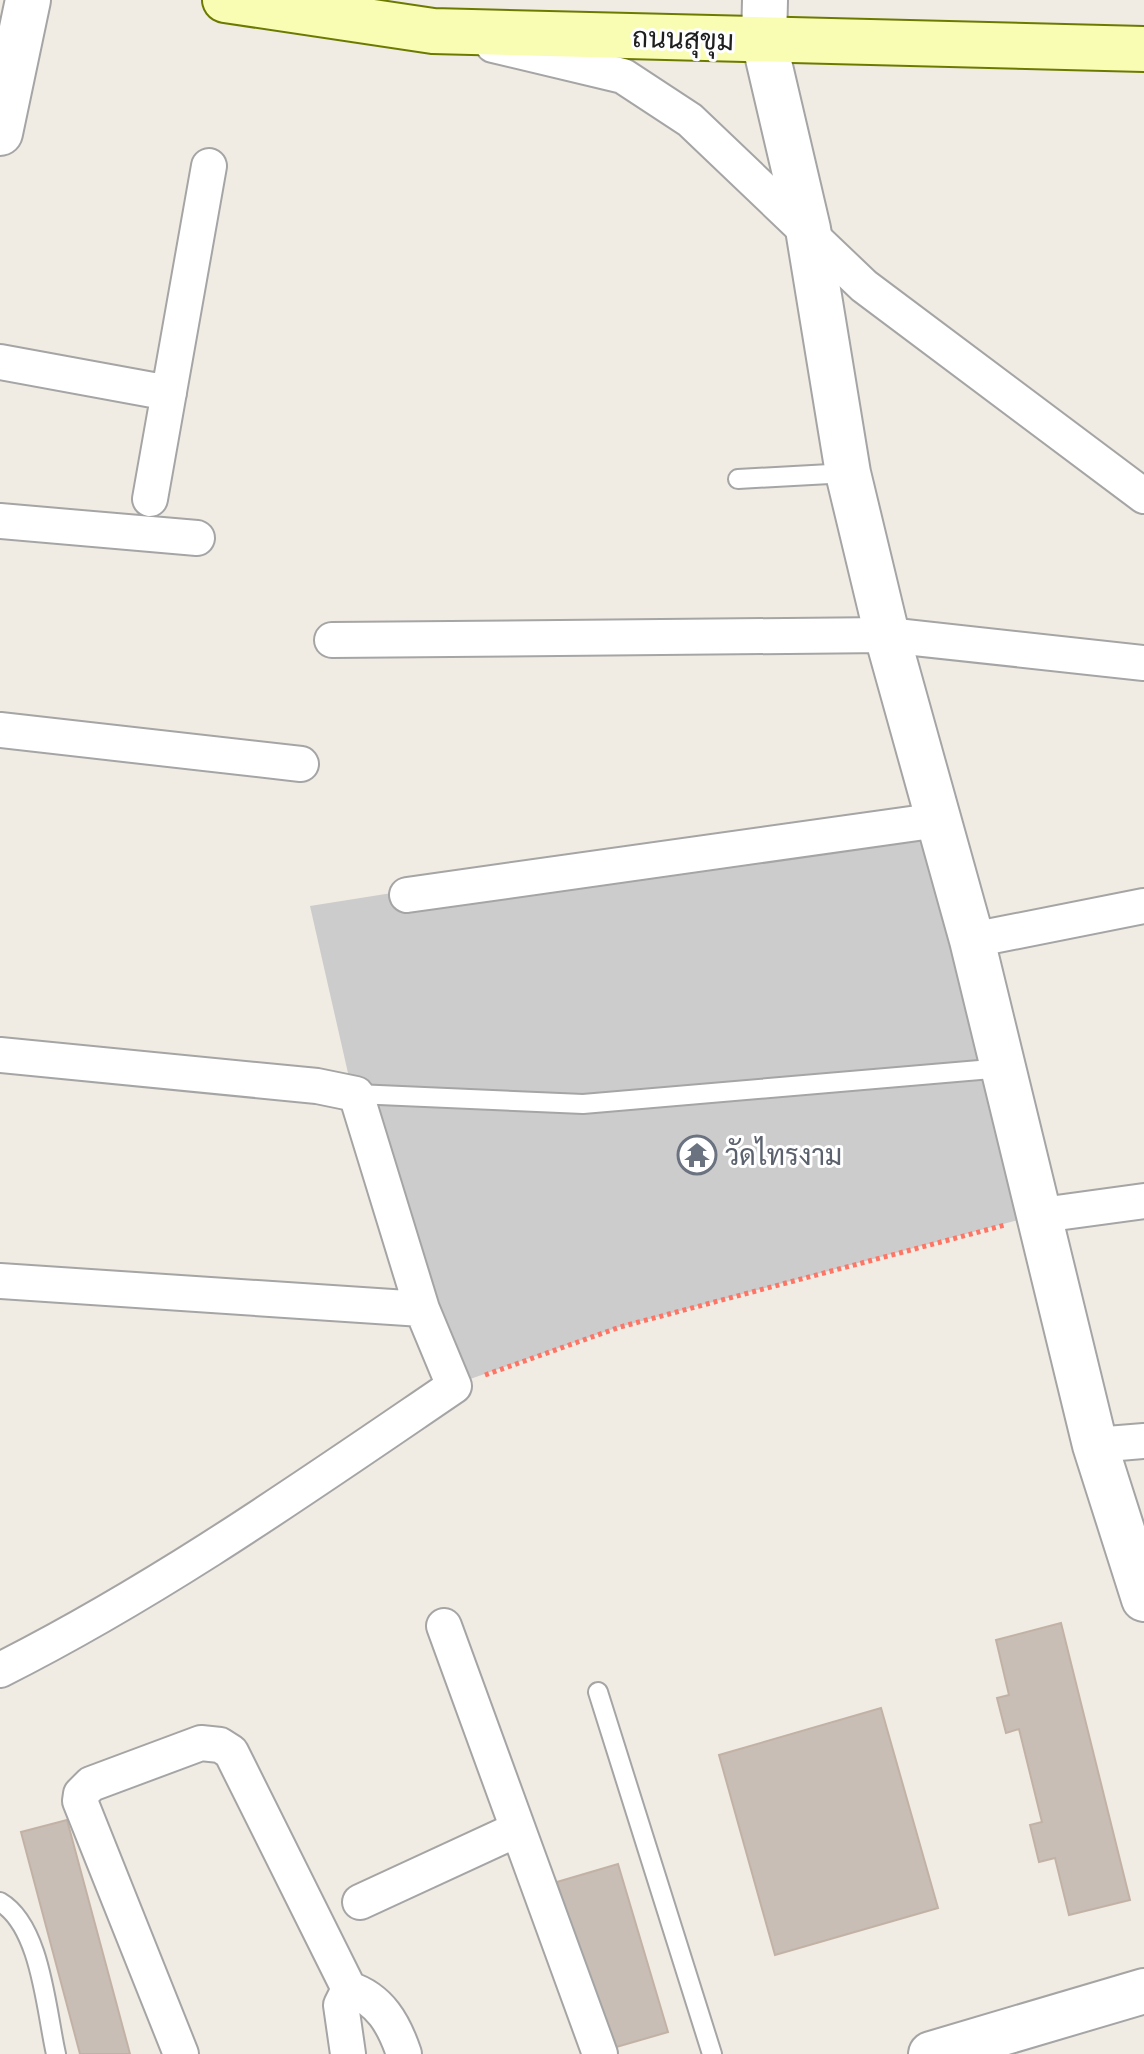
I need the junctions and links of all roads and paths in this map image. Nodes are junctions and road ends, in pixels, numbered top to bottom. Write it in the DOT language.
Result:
graph roads {
  1 [pos="28,0"];
  2 [pos="225,0"];
  3 [pos="291,6"];
  4 [pos="765,21"];
  5 [pos="433,31"];
  6 [pos="1144,49"];
  7 [pos="0,133"];
  8 [pos="209,166"];
  9 [pos="808,229"];
  10 [pos="0,362"];
  11 [pos="169,393"];
  12 [pos="848,473"];
  13 [pos="738,479"];
  14 [pos="1144,496"];
  15 [pos="150,499"];
  16 [pos="0,521"];
  17 [pos="197,538"];
  18 [pos="887,635"];
  19 [pos="332,640"];
  20 [pos="1144,663"];
  21 [pos="0,730"];
  22 [pos="301,764"];
  23 [pos="939,820"];
  24 [pos="407,895"];
  25 [pos="1144,906"];
  26 [pos="972,940"];
  27 [pos="0,1055"];
  28 [pos="1003,1068"];
  29 [pos="356,1094"];
  30 [pos="1144,1201"];
  31 [pos="1042,1215"];
  32 [pos="0,1281"];
  33 [pos="422,1309"];
  34 [pos="454,1386"];
  35 [pos="1144,1441"];
  36 [pos="1095,1445"];
  37 [pos="1144,1599"];
  38 [pos="444,1626"];
  39 [pos="0,1670"];
  40 [pos="598,1692"];
  41 [pos="518,1829"];
  42 [pos="0,1902"];
  43 [pos="360,1902"];
  44 [pos="349,1989"];
  45 [pos="1144,1991"];
  46 [pos="402,2048"];
  47 [pos="56,2054"];
  48 [pos="181,2054"];
  49 [pos="348,2054"];
  50 [pos="367,2054"];
  51 [pos="600,2054"];
  52 [pos="712,2054"];
  53 [pos="931,2054"];
  1 -- 7 [label="street"];
  2 -- 3 [label="main road, ถนนสุขุม"];
  3 -- 5 [label="main road, ถนนสุขุม"];
  4 -- 5 [label="main road, ถนนสุขุม"];
  4 -- 6 [label="main road, ถนนสุขุม"];
  4 -- 9 [label="street"];
  5 -- 9 [label="street"];
  8 -- 11 [label="street"];
  9 -- 12 [label="street"];
  9 -- 14 [label="street"];
  10 -- 11 [label="street"];
  11 -- 15 [label="street"];
  12 -- 13 [label="lane"];
  12 -- 18 [label="street"];
  16 -- 17 [label="street"];
  18 -- 19 [label="street"];
  18 -- 20 [label="street"];
  18 -- 23 [label="street"];
  21 -- 22 [label="street"];
  23 -- 24 [label="street"];
  23 -- 26 [label="street"];
  25 -- 26 [label="street"];
  26 -- 28 [label="street"];
  27 -- 29 [label="street"];
  28 -- 29 [label="lane"];
  28 -- 31 [label="street"];
  29 -- 33 [label="street"];
  30 -- 31 [label="street"];
  31 -- 34 [label="path"];
  31 -- 36 [label="street"];
  32 -- 33 [label="street"];
  33 -- 34 [label="street"];
  34 -- 39 [label="street"];
  35 -- 36 [label="street"];
  36 -- 37 [label="street"];
  38 -- 41 [label="street"];
  40 -- 52 [label="lane"];
  41 -- 43 [label="street"];
  41 -- 51 [label="street"];
  42 -- 47 [label="lane"];
  44 -- 46 [label="street"];
  44 -- 48 [label="street"];
  44 -- 49 [label="street"];
  45 -- 53 [label="street"];
  46 -- 50 [label="street"];
}
